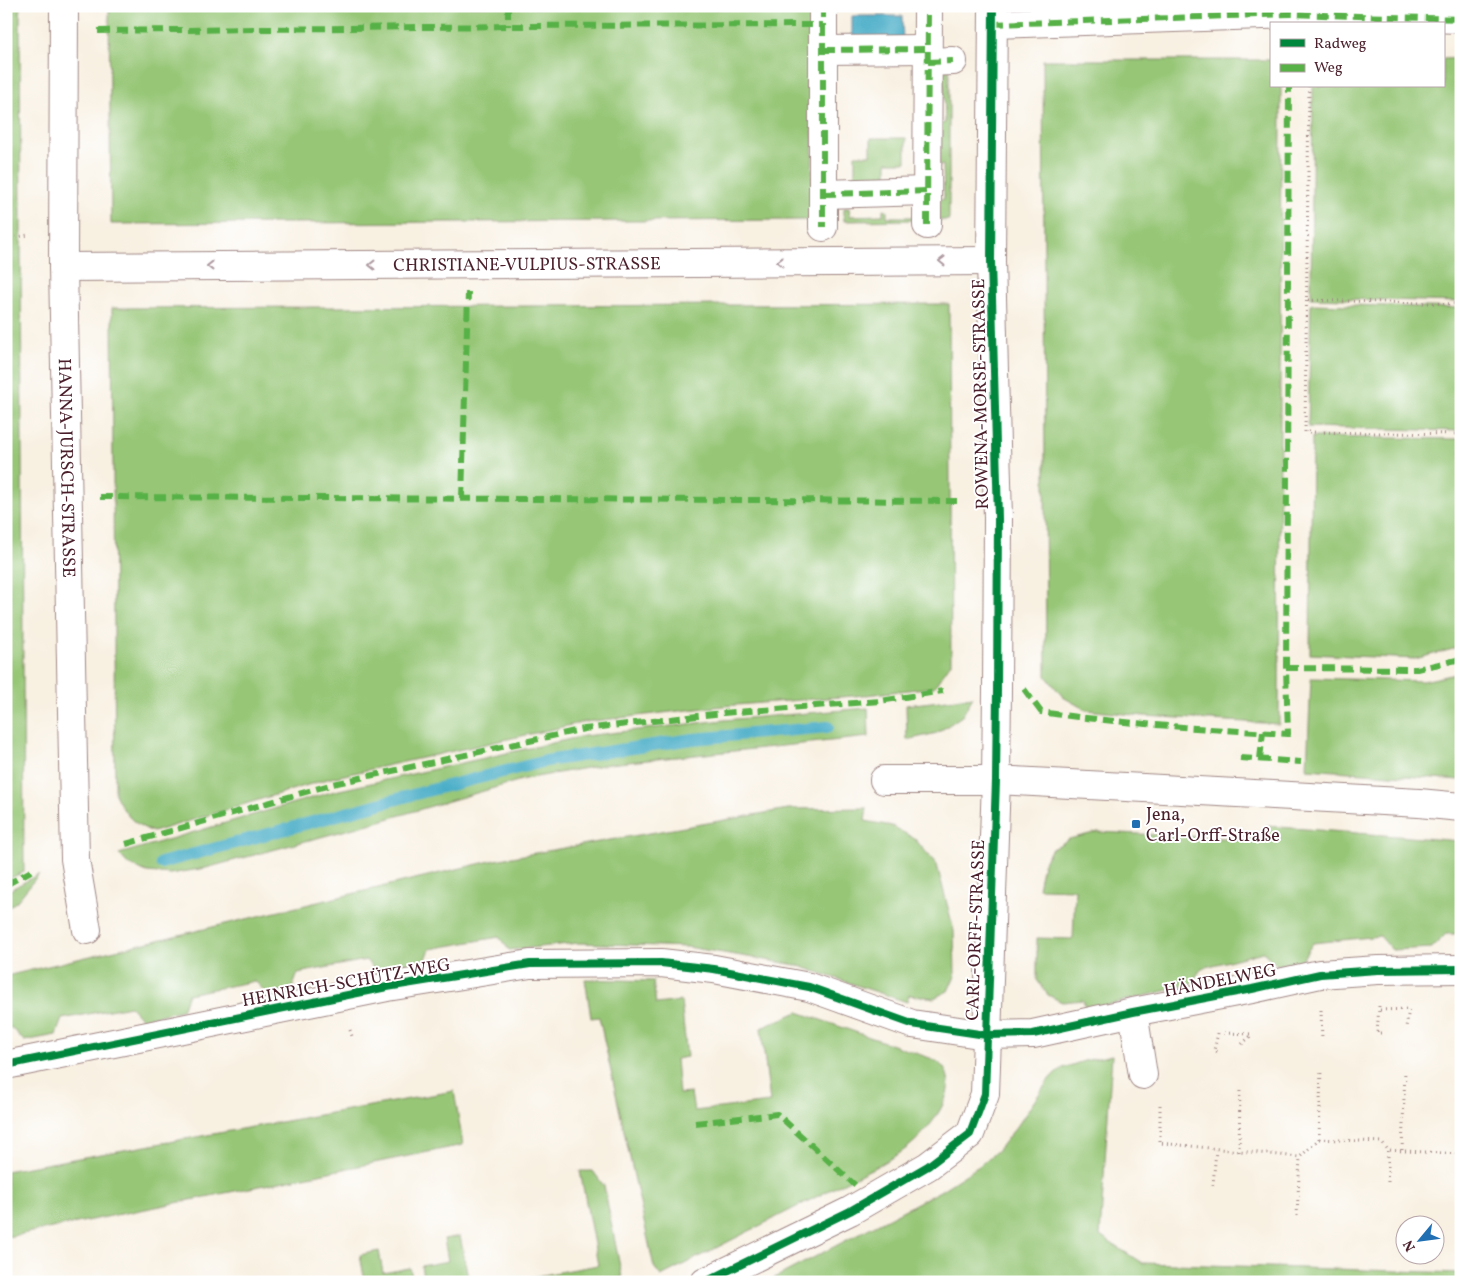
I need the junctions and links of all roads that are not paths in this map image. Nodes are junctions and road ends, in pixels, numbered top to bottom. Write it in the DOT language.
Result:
graph roads {
  1 [pos="64,6"];
  2 [pos="823,6"];
  3 [pos="928,6"];
  4 [pos="993,15"];
  5 [pos="1461,19"];
  6 [pos="822,50"];
  7 [pos="936,58"];
  8 [pos="927,191"];
  9 [pos="824,194"];
  10 [pos="927,225"];
  11 [pos="823,227"];
  12 [pos="991,261"];
  13 [pos="63,266"];
  14 [pos="884,780"];
  15 [pos="996,780"];
  16 [pos="1461,808"];
  17 [pos="87,930"];
  18 [pos="1461,969"];
  19 [pos="1133,1012"];
  20 [pos="986,1036"];
  21 [pos="6,1065"];
  22 [pos="1142,1075"];
  23 [pos="705,1282"];
  1 -- 13 [label="street, HANNA-JURSCH-STRASSE"];
  2 -- 6 [label="street"];
  3 -- 7 [label="street"];
  4 -- 5 [label="street"];
  4 -- 12 [label="street, ROWENA-MORSE-STRASSE"];
  6 -- 7 [label="street"];
  6 -- 9 [label="street"];
  7 -- 8 [label="street"];
  8 -- 9 [label="street"];
  8 -- 10 [label="street"];
  9 -- 11 [label="street"];
  12 -- 13 [label="street, CHRISTIANE-VULPIUS-STRASSE, one-way"];
  12 -- 15 [label="street, ROWENA-MORSE-STRASSE"];
  13 -- 17 [label="street, HANNA-JURSCH-STRASSE"];
  14 -- 15 [label="street"];
  15 -- 16 [label="street"];
  15 -- 20 [label="street, CARL-ORFF-STRASSE"];
  18 -- 19 [label="street, HÄNDELWEG"];
  19 -- 20 [label="street, HÄNDELWEG"];
  19 -- 22 [label="street"];
  20 -- 21 [label="street, HEINRICH-SCHÜTZ-WEG"];
  20 -- 23 [label="street, CARL-ORFF-STRASSE"];
}
